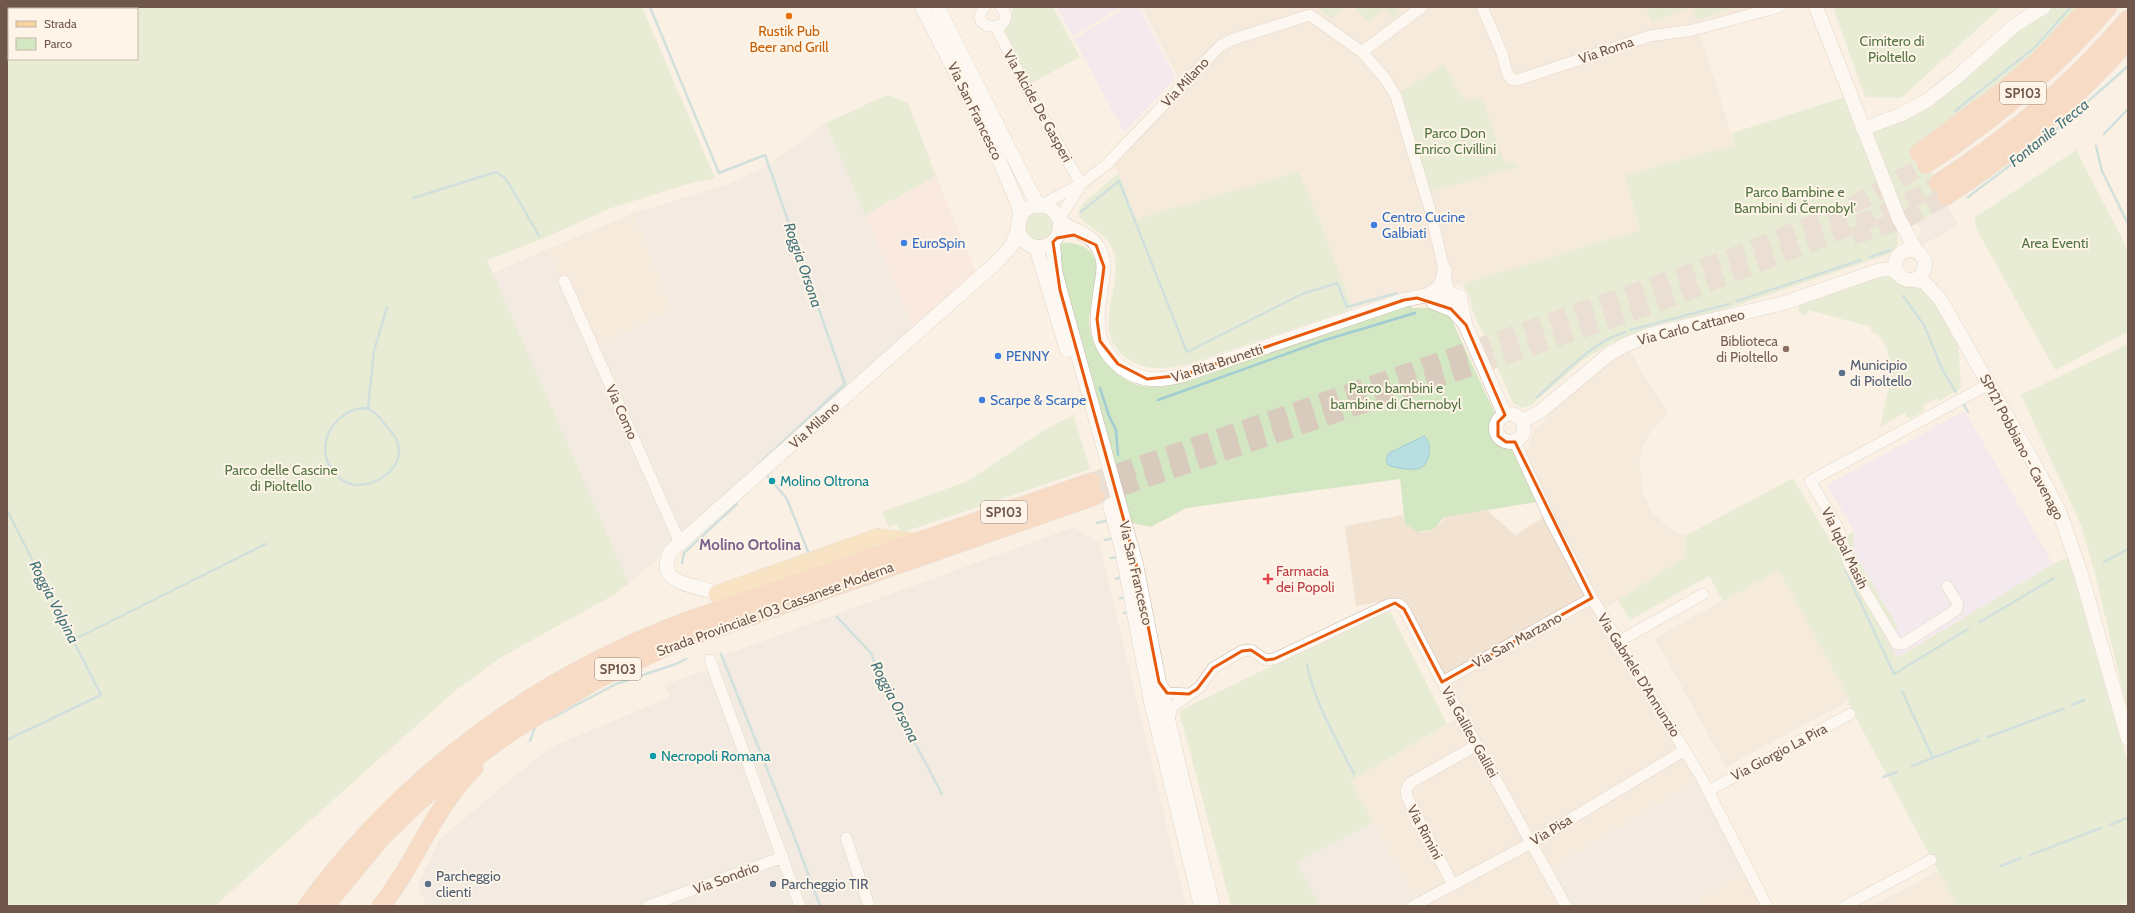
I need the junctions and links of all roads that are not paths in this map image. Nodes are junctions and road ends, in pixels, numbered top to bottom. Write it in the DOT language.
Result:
graph roads {
  1 [pos="922,7"];
  2 [pos="938,7"];
  3 [pos="985,7"];
  4 [pos="1001,7"];
  5 [pos="1422,7"];
  6 [pos="1482,7"];
  7 [pos="1779,7"];
  8 [pos="1816,7"];
  9 [pos="2044,7"];
  10 [pos="2089,7"];
  11 [pos="2108,7"];
  12 [pos="2128,19"];
  13 [pos="996,27"];
  14 [pos="2128,42"];
  15 [pos="1362,52"];
  16 [pos="1863,129"];
  17 [pos="1081,184"];
  18 [pos="1040,206"];
  19 [pos="1899,219"];
  20 [pos="1059,220"];
  21 [pos="1020,222"];
  22 [pos="1055,240"];
  23 [pos="1096,244"];
  24 [pos="1033,246"];
  25 [pos="1917,252"];
  26 [pos="1899,257"];
  27 [pos="998,261"];
  28 [pos="1925,264"];
  29 [pos="1445,269"];
  30 [pos="1879,270"];
  31 [pos="1899,274"];
  32 [pos="1914,280"];
  33 [pos="564,281"];
  34 [pos="1423,296"];
  35 [pos="1940,299"];
  36 [pos="1453,302"];
  37 [pos="1989,384"];
  38 [pos="1504,415"];
  39 [pos="1523,421"];
  40 [pos="1515,442"];
  41 [pos="917,542"];
  42 [pos="675,548"];
  43 [pos="879,571"];
  44 [pos="1947,586"];
  45 [pos="717,594"];
  46 [pos="1703,594"];
  47 [pos="1592,598"];
  48 [pos="1618,642"];
  49 [pos="710,660"];
  50 [pos="1159,682"];
  51 [pos="1442,682"];
  52 [pos="1189,694"];
  53 [pos="1850,714"];
  54 [pos="1169,720"];
  55 [pos="2128,739"];
  56 [pos="1477,746"];
  57 [pos="1685,750"];
  58 [pos="1708,791"];
  59 [pos="846,838"];
  60 [pos="1531,843"];
  61 [pos="782,858"];
  62 [pos="1931,860"];
  63 [pos="1453,885"];
  64 [pos="307,906"];
  65 [pos="325,906"];
  66 [pos="381,906"];
  67 [pos="648,906"];
  68 [pos="800,906"];
  69 [pos="869,906"];
  70 [pos="1202,906"];
  71 [pos="1213,906"];
  72 [pos="1413,906"];
  73 [pos="1566,906"];
  74 [pos="1768,906"];
  75 [pos="1845,906"];
  1 -- 21 [label="street, Via San Francesco"];
  2 -- 18 [label="street, Via San Francesco"];
  3 -- 13 [label="street, Via Alcide De Gasperi"];
  4 -- 13 [label="street"];
  5 -- 15 [label="street"];
  6 -- 7 [label="street, Via Roma"];
  8 -- 16 [label="street, SP121 Pobbiano - Cavenago"];
  9 -- 16 [label="street"];
  10 -- 11 [label="highway, SP103"];
  12 -- 14 [label="highway, SP103"];
  13 -- 17 [label="street, Via Alcide De Gasperi"];
  15 -- 17 [label="street, Via Milano"];
  15 -- 29 [label="street"];
  16 -- 19 [label="street, SP121 Pobbiano - Cavenago"];
  17 -- 18 [label="street, Via Milano"];
  17 -- 20 [label="street, Via Milano"];
  18 -- 20 [label="street"];
  18 -- 21 [label="street"];
  19 -- 25 [label="street, SP121 Pobbiano - Cavenago"];
  19 -- 26 [label="street, SP121 Pobbiano - Cavenago"];
  20 -- 22 [label="street"];
  20 -- 23 [label="street"];
  21 -- 24 [label="street"];
  21 -- 27 [label="street, Via Milano"];
  22 -- 23 [label="street"];
  22 -- 24 [label="street"];
  22 -- 50 [label="street, Via San Francesco"];
  23 -- 34 [label="street, Via Rita Brunetti"];
  24 -- 27 [label="street, Via Milano"];
  24 -- 70 [label="street, Via San Francesco"];
  25 -- 26 [label="street"];
  25 -- 28 [label="street, SP121 Pobbiano - Cavenago"];
  26 -- 30 [label="street, Via Carlo Cattaneo"];
  26 -- 31 [label="street, SP121 Pobbiano - Cavenago"];
  27 -- 42 [label="street, Via Milano"];
  28 -- 32 [label="street"];
  28 -- 35 [label="street, SP121 Pobbiano - Cavenago"];
  29 -- 34 [label="street"];
  29 -- 36 [label="street"];
  30 -- 31 [label="street, Via Carlo Cattaneo"];
  30 -- 39 [label="street, Via Carlo Cattaneo"];
  31 -- 32 [label="street, SP121 Pobbiano - Cavenago"];
  32 -- 35 [label="street, SP121 Pobbiano - Cavenago"];
  33 -- 42 [label="street, Via Como"];
  34 -- 36 [label="street, Via Rita Brunetti"];
  35 -- 37 [label="street, SP121 Pobbiano - Cavenago"];
  36 -- 38 [label="street"];
  37 -- 44 [label="street, Via Iqbal Masih"];
  37 -- 55 [label="street, SP121 Pobbiano - Cavenago"];
  38 -- 39 [label="street"];
  38 -- 40 [label="street"];
  39 -- 40 [label="street"];
  40 -- 47 [label="street, Via Gabriele D'Annunzio"];
  41 -- 43 [label="highway, Strada Provinciale 103 Cassanese Moderna / SP103"];
  41 -- 45 [label="main road"];
  41 -- 64 [label="highway, Strada Provinciale 103 Cassanese Moderna / SP103"];
  42 -- 45 [label="street"];
  43 -- 65 [label="highway, Strada Provinciale 103 Cassanese Moderna / SP103"];
  43 -- 66 [label="highway, SP103"];
  46 -- 48 [label="street"];
  47 -- 48 [label="street, Via Gabriele D'Annunzio"];
  47 -- 51 [label="street, Via San Marzano"];
  48 -- 57 [label="street, Via Gabriele D'Annunzio"];
  49 -- 61 [label="street"];
  50 -- 52 [label="street"];
  50 -- 54 [label="street, Via San Francesco"];
  51 -- 52 [label="street, Via Galileo Galilei"];
  51 -- 56 [label="street, Via Galileo Galilei"];
  52 -- 54 [label="street"];
  53 -- 58 [label="street, Via Giorgio La Pira"];
  54 -- 71 [label="street, Via San Francesco"];
  56 -- 60 [label="street, Via Galileo Galilei"];
  56 -- 63 [label="street, Via Rimini"];
  57 -- 58 [label="street, Via Gabriele D'Annunzio"];
  57 -- 60 [label="street, Via Pisa"];
  58 -- 74 [label="street, Via Gabriele D'Annunzio"];
  59 -- 69 [label="street"];
  60 -- 63 [label="street, Via Pisa"];
  60 -- 73 [label="street, Via Galileo Galilei"];
  61 -- 67 [label="street, Via Sondrio"];
  61 -- 68 [label="street"];
  62 -- 75 [label="street"];
  63 -- 72 [label="street, Via Pisa"];
}
